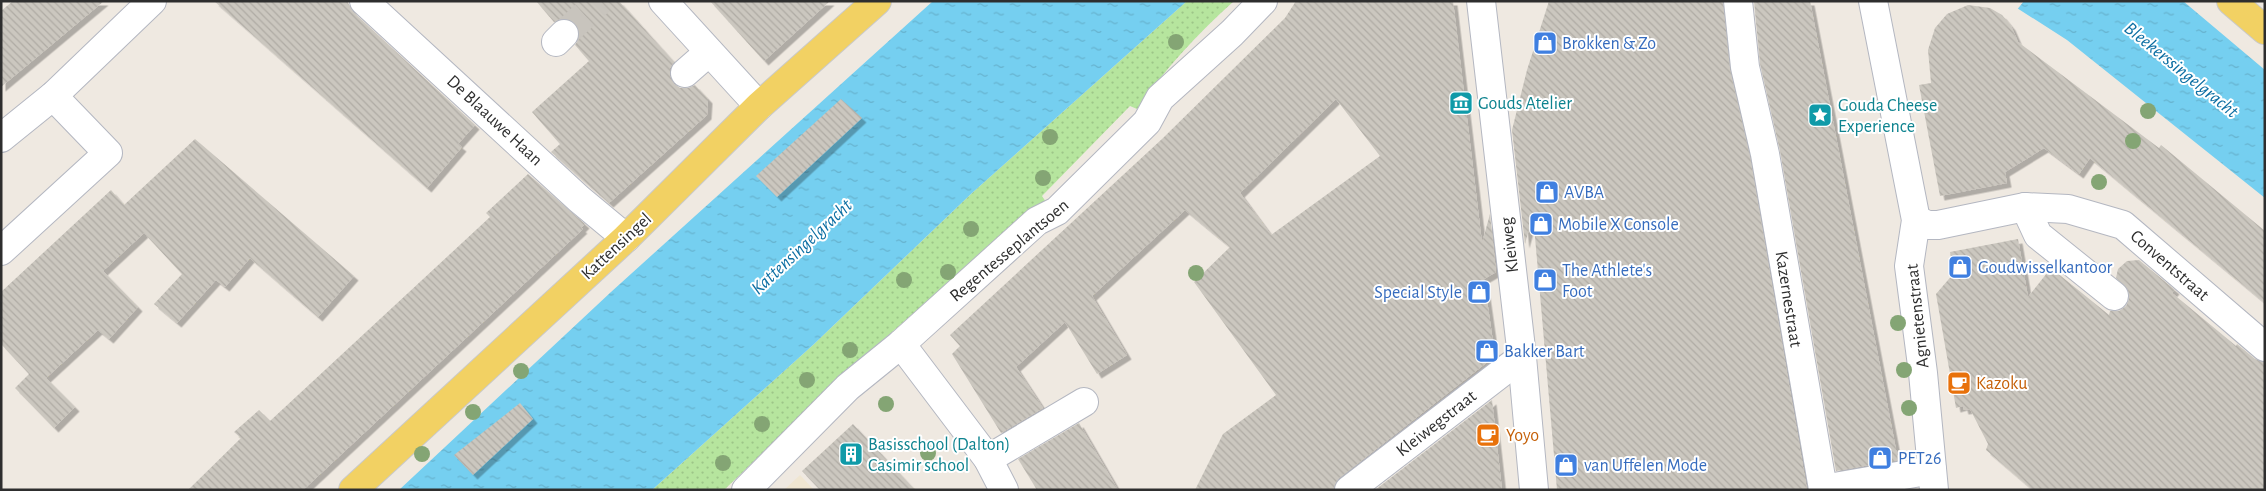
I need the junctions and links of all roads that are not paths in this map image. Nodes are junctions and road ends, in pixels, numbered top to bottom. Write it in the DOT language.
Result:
graph roads {
  1 [pos="152,1"];
  2 [pos="364,1"];
  3 [pos="663,1"];
  4 [pos="877,1"];
  5 [pos="1263,1"];
  6 [pos="1481,1"];
  7 [pos="1738,1"];
  8 [pos="1873,1"];
  9 [pos="2231,1"];
  10 [pos="2265,30"];
  11 [pos="709,52"];
  12 [pos="684,73"];
  13 [pos="53,96"];
  14 [pos="759,106"];
  15 [pos="1,138"];
  16 [pos="2024,207"];
  17 [pos="1916,220"];
  18 [pos="626,238"];
  19 [pos="1,251"];
  20 [pos="2114,296"];
  21 [pos="901,344"];
  22 [pos="2265,347"];
  23 [pos="1522,357"];
  24 [pos="1084,402"];
  25 [pos="988,459"];
  26 [pos="1933,480"];
  27 [pos="353,490"];
  28 [pos="746,490"];
  29 [pos="1004,490"];
  30 [pos="1350,490"];
  31 [pos="1534,490"];
  1 -- 13 [label="street"];
  2 -- 18 [label="street, De Blaauwe Haan"];
  3 -- 11 [label="street"];
  4 -- 14 [label="main road, Kattensingel"];
  5 -- 21 [label="street, Regentesseplantsoen"];
  6 -- 23 [label="street, Kleiweg"];
  7 -- 26 [label="street, Kazernestraat"];
  8 -- 17 [label="street, Agnietenstraat"];
  9 -- 10 [label="main road"];
  11 -- 12 [label="street"];
  11 -- 14 [label="street"];
  13 -- 15 [label="street"];
  13 -- 19 [label="street"];
  14 -- 18 [label="main road, Kattensingel"];
  16 -- 17 [label="street, Conventstraat"];
  16 -- 20 [label="street"];
  16 -- 22 [label="street, Conventstraat"];
  17 -- 26 [label="street, Agnietenstraat"];
  18 -- 27 [label="main road, Kattensingel"];
  21 -- 25 [label="street"];
  21 -- 28 [label="street, Regentesseplantsoen"];
  23 -- 30 [label="street, Kleiwegstraat"];
  23 -- 31 [label="street, Kleiweg"];
  24 -- 25 [label="street"];
  25 -- 29 [label="street"];
}
